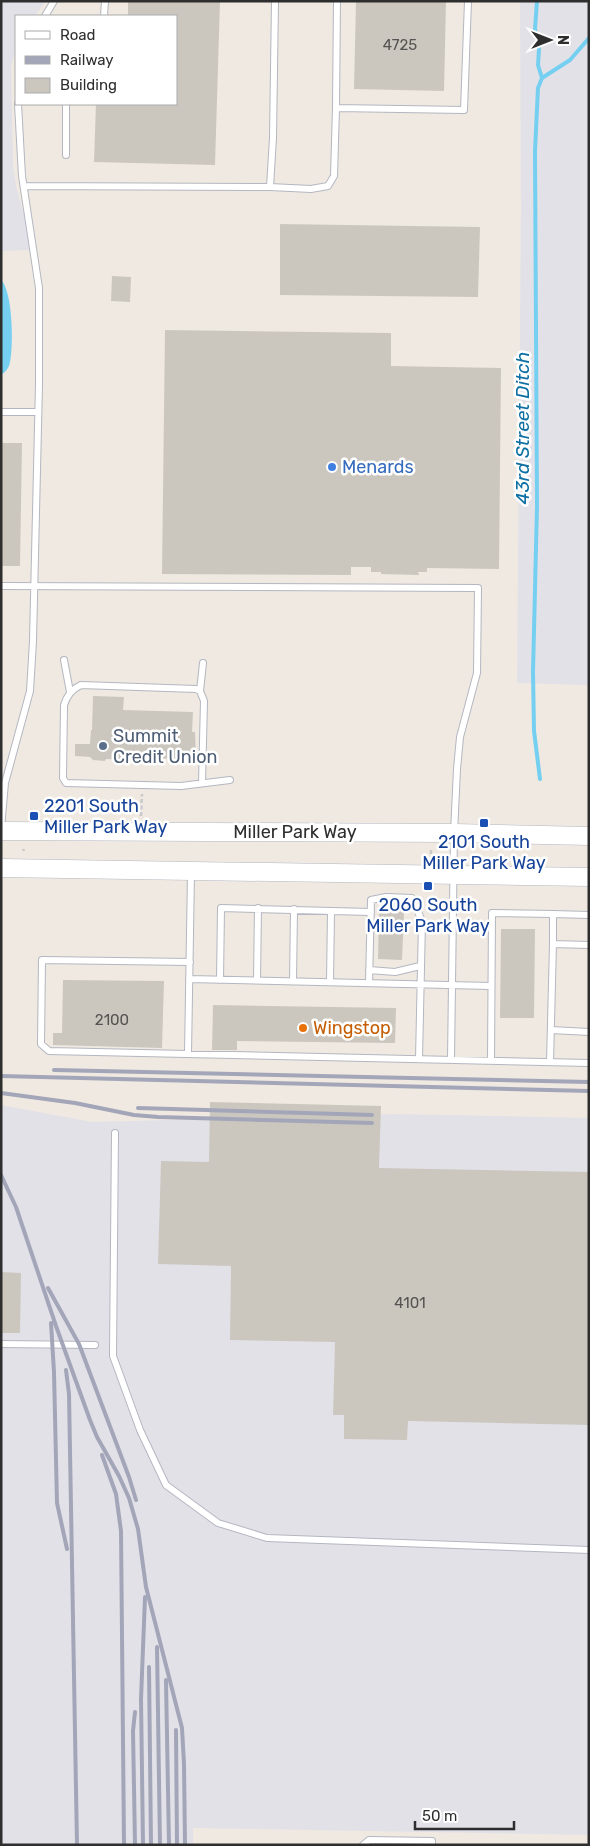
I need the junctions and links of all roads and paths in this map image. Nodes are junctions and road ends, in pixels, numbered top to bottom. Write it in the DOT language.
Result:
graph roads {
  1 [pos="54,1"];
  2 [pos="105,1"];
  3 [pos="275,1"];
  4 [pos="337,1"];
  5 [pos="468,1"];
  6 [pos="45,15"];
  7 [pos="104,15"];
  8 [pos="18,105"];
  9 [pos="66,105"];
  10 [pos="336,108"];
  11 [pos="66,155"];
  12 [pos="24,186"];
  13 [pos="270,187"];
  14 [pos="1,412"];
  15 [pos="38,412"];
  16 [pos="1,586"];
  17 [pos="34,586"];
  18 [pos="64,660"];
  19 [pos="202,663"];
  20 [pos="200,691"];
  21 [pos="70,692"];
  22 [pos="230,780"];
  23 [pos="202,783"];
  24 [pos="143,785"];
  25 [pos="141,816"];
  26 [pos="1,830"];
  27 [pos="454,833"];
  28 [pos="589,836"];
  29 [pos="1,868"];
  30 [pos="191,871"];
  31 [pos="454,874"];
  32 [pos="589,876"];
  33 [pos="258,908"];
  34 [pos="294,910"];
  35 [pos="331,911"];
  36 [pos="371,912"];
  37 [pos="553,914"];
  38 [pos="589,915"];
  39 [pos="553,944"];
  40 [pos="589,945"];
  41 [pos="190,962"];
  42 [pos="420,966"];
  43 [pos="369,970"];
  44 [pos="189,979"];
  45 [pos="220,980"];
  46 [pos="257,980"];
  47 [pos="294,982"];
  48 [pos="330,982"];
  49 [pos="369,983"];
  50 [pos="419,984"];
  51 [pos="451,985"];
  52 [pos="492,986"];
  53 [pos="551,1030"];
  54 [pos="589,1032"];
  55 [pos="188,1054"];
  56 [pos="418,1059"];
  57 [pos="451,1060"];
  58 [pos="491,1061"];
  59 [pos="550,1062"];
  60 [pos="589,1063"];
  61 [pos="115,1133"];
  62 [pos="1,1344"];
  63 [pos="95,1345"];
  64 [pos="589,1550"];
  65 [pos="363,1845"];
  66 [pos="432,1845"];
  1 -- 6 [label="lane"];
  2 -- 7 [label="lane"];
  3 -- 13 [label="lane"];
  4 -- 10 [label="lane"];
  5 -- 10 [label="lane"];
  8 -- 12 [label="lane"];
  9 -- 11 [label="lane"];
  10 -- 13 [label="lane"];
  12 -- 13 [label="lane"];
  12 -- 15 [label="lane"];
  14 -- 15 [label="lane"];
  15 -- 17 [label="lane"];
  16 -- 17 [label="lane"];
  17 -- 26 [label="lane"];
  17 -- 27 [label="lane"];
  18 -- 21 [label="lane"];
  19 -- 20 [label="lane"];
  20 -- 21 [label="lane"];
  20 -- 23 [label="lane"];
  21 -- 24 [label="lane"];
  22 -- 23 [label="lane"];
  23 -- 24 [label="lane"];
  24 -- 25 [label="path"];
  26 -- 27 [label="main road, Miller Park Way"];
  27 -- 28 [label="main road, Miller Park Way"];
  27 -- 31 [label="lane"];
  29 -- 30 [label="main road"];
  30 -- 31 [label="main road"];
  30 -- 41 [label="lane"];
  31 -- 32 [label="main road"];
  31 -- 51 [label="lane"];
  33 -- 34 [label="lane"];
  33 -- 45 [label="lane"];
  33 -- 46 [label="lane"];
  34 -- 35 [label="lane"];
  34 -- 47 [label="lane"];
  35 -- 36 [label="lane"];
  35 -- 48 [label="lane"];
  36 -- 42 [label="lane"];
  36 -- 43 [label="lane"];
  37 -- 38 [label="lane"];
  37 -- 39 [label="lane"];
  37 -- 52 [label="lane"];
  39 -- 40 [label="lane"];
  39 -- 53 [label="lane"];
  41 -- 44 [label="lane"];
  41 -- 55 [label="lane"];
  42 -- 43 [label="lane"];
  42 -- 50 [label="lane"];
  43 -- 49 [label="lane"];
  44 -- 45 [label="lane"];
  44 -- 55 [label="lane"];
  45 -- 46 [label="lane"];
  46 -- 47 [label="lane"];
  47 -- 48 [label="lane"];
  48 -- 49 [label="lane"];
  49 -- 50 [label="lane"];
  50 -- 51 [label="lane"];
  50 -- 56 [label="lane"];
  51 -- 52 [label="lane"];
  51 -- 57 [label="lane"];
  52 -- 58 [label="lane"];
  53 -- 54 [label="lane"];
  53 -- 59 [label="lane"];
  55 -- 56 [label="lane"];
  56 -- 57 [label="lane"];
  57 -- 58 [label="lane"];
  58 -- 59 [label="lane"];
  59 -- 60 [label="lane"];
  61 -- 64 [label="lane"];
  62 -- 63 [label="lane"];
  65 -- 66 [label="lane"];
}
